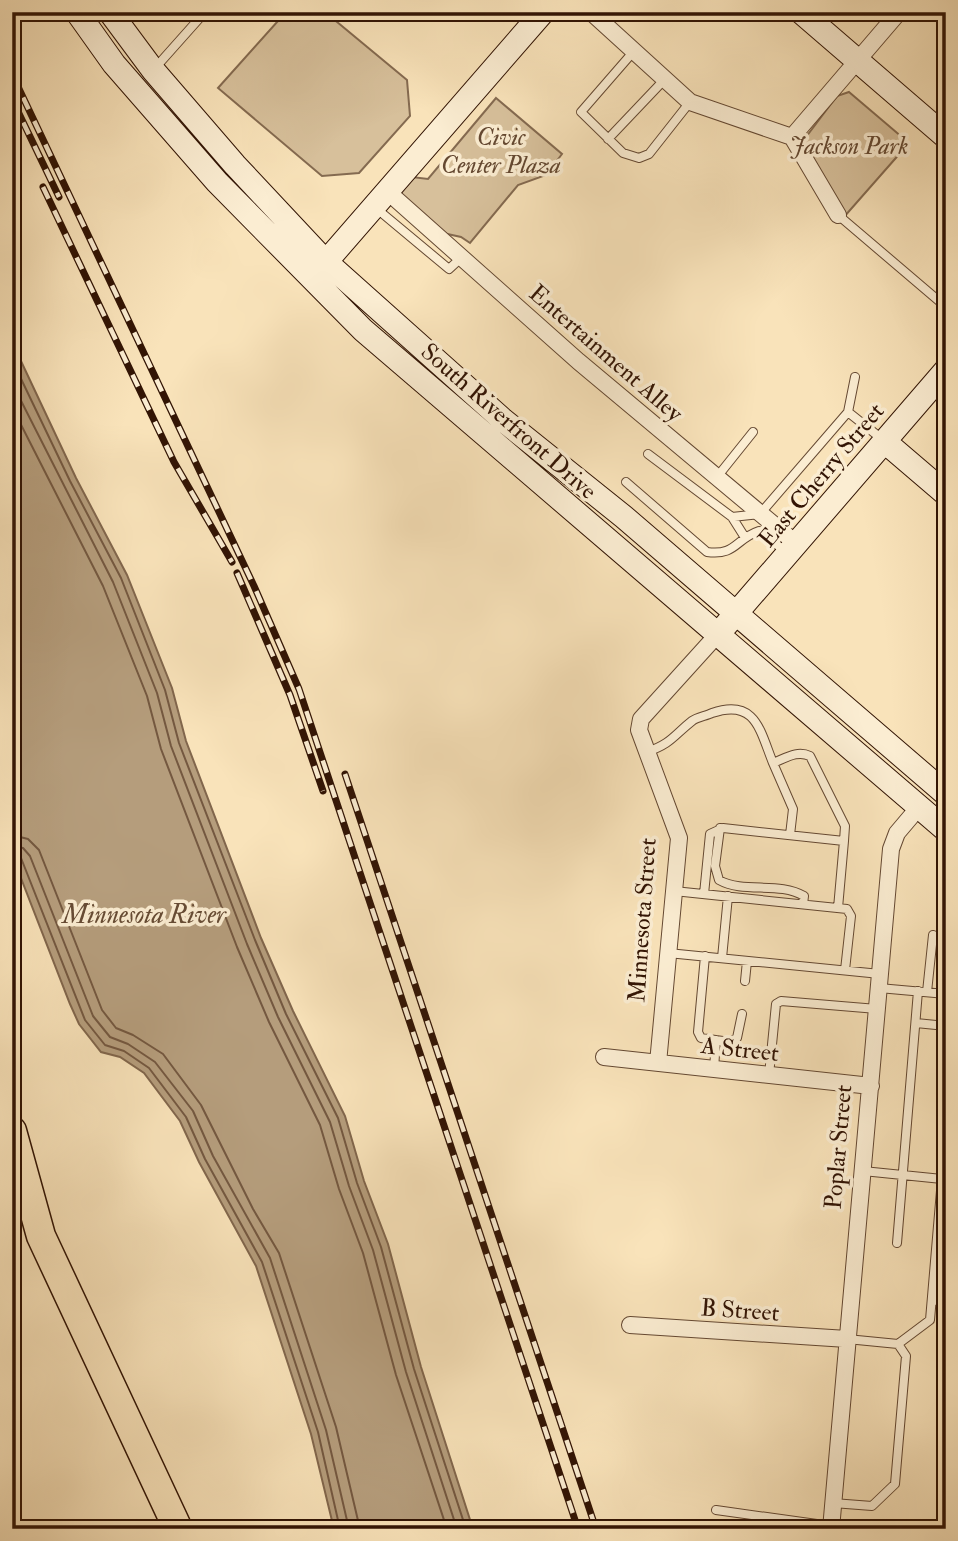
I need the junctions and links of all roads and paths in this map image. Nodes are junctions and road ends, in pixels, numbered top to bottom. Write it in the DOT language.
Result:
graph roads {
  1 [pos="77,12"];
  2 [pos="110,12"];
  3 [pos="205,12"];
  4 [pos="543,12"];
  5 [pos="591,12"];
  6 [pos="802,12"];
  7 [pos="899,12"];
  8 [pos="634,51"];
  9 [pos="856,59"];
  10 [pos="153,69"];
  11 [pos="665,79"];
  12 [pos="690,102"];
  13 [pos="792,137"];
  14 [pos="946,137"];
  15 [pos="608,139"];
  16 [pos="381,199"];
  17 [pos="838,215"];
  18 [pos="318,270"];
  19 [pos="946,307"];
  20 [pos="946,370"];
  21 [pos="855,377"];
  22 [pos="848,412"];
  23 [pos="753,432"];
  24 [pos="884,441"];
  25 [pos="648,454"];
  26 [pos="717,477"];
  27 [pos="626,482"];
  28 [pos="946,494"];
  29 [pos="760,514"];
  30 [pos="732,517"];
  31 [pos="744,536"];
  32 [pos="793,550"];
  33 [pos="736,614"];
  34 [pos="717,635"];
  35 [pos="647,752"];
  36 [pos="773,763"];
  37 [pos="943,786"];
  38 [pos="919,807"];
  39 [pos="720,828"];
  40 [pos="946,830"];
  41 [pos="790,835"];
  42 [pos="844,841"];
  43 [pos="674,891"];
  44 [pos="704,894"];
  45 [pos="728,896"];
  46 [pos="803,904"];
  47 [pos="838,908"];
  48 [pos="933,935"];
  49 [pos="668,953"];
  50 [pos="705,956"];
  51 [pos="722,958"];
  52 [pos="747,961"];
  53 [pos="845,970"];
  54 [pos="745,981"];
  55 [pos="880,981"];
  56 [pos="923,991"];
  57 [pos="946,993"];
  58 [pos="877,1009"];
  59 [pos="742,1014"];
  60 [pos="916,1023"];
  61 [pos="946,1026"];
  62 [pos="716,1040"];
  63 [pos="604,1057"];
  64 [pos="658,1063"];
  65 [pos="714,1069"];
  66 [pos="769,1075"];
  67 [pos="871,1086"];
  68 [pos="12,1131"];
  69 [pos="863,1171"];
  70 [pos="903,1175"];
  71 [pos="942,1232"];
  72 [pos="897,1243"];
  73 [pos="932,1300"];
  74 [pos="946,1301"];
  75 [pos="630,1325"];
  76 [pos="847,1339"];
  77 [pos="898,1345"];
  78 [pos="833,1503"];
  79 [pos="716,1510"];
  80 [pos="831,1527"];
  81 [pos="178,1529"];
  1 -- 18 [label="main road, South Riverfront Drive"];
  2 -- 10 [label="main road, South Riverfront Drive"];
  3 -- 10 [label="lane"];
  4 -- 16 [label="main road"];
  5 -- 8 [label="street"];
  6 -- 9 [label="main road"];
  7 -- 9 [label="street"];
  8 -- 11 [label="street"];
  8 -- 15 [label="lane"];
  9 -- 13 [label="street"];
  9 -- 14 [label="main road"];
  10 -- 18 [label="main road, South Riverfront Drive"];
  11 -- 12 [label="street"];
  11 -- 15 [label="lane"];
  12 -- 13 [label="street"];
  12 -- 15 [label="lane"];
  13 -- 17 [label="street"];
  16 -- 18 [label="main road"];
  16 -- 26 [label="street, Entertainment Alley"];
  17 -- 19 [label="lane"];
  18 -- 33 [label="main road, South Riverfront Drive"];
  18 -- 34 [label="main road, South Riverfront Drive"];
  20 -- 24 [label="main road, East Cherry Street"];
  21 -- 22 [label="lane"];
  22 -- 24 [label="lane"];
  22 -- 29 [label="lane"];
  23 -- 26 [label="lane"];
  24 -- 28 [label="main road"];
  24 -- 32 [label="main road, East Cherry Street"];
  25 -- 30 [label="lane"];
  26 -- 29 [label="street, Entertainment Alley"];
  27 -- 31 [label="lane"];
  29 -- 30 [label="lane"];
  29 -- 32 [label="street, Entertainment Alley"];
  30 -- 31 [label="lane"];
  31 -- 32 [label="lane"];
  32 -- 33 [label="main road, East Cherry Street"];
  33 -- 34 [label="main road, Minnesota Street"];
  33 -- 37 [label="main road, South Riverfront Drive"];
  34 -- 35 [label="street, Minnesota Street"];
  34 -- 38 [label="main road, South Riverfront Drive"];
  35 -- 36 [label="lane"];
  35 -- 43 [label="street, Minnesota Street"];
  36 -- 41 [label="lane"];
  36 -- 42 [label="lane"];
  37 -- 38 [label="main road, Poplar Street"];
  38 -- 40 [label="main road, South Riverfront Drive"];
  38 -- 55 [label="street, Poplar Street"];
  39 -- 41 [label="lane"];
  39 -- 44 [label="lane"];
  39 -- 46 [label="lane"];
  41 -- 42 [label="lane"];
  42 -- 47 [label="lane"];
  43 -- 44 [label="lane"];
  43 -- 49 [label="street, Minnesota Street"];
  44 -- 45 [label="lane"];
  45 -- 46 [label="lane"];
  45 -- 51 [label="lane"];
  46 -- 47 [label="lane"];
  47 -- 53 [label="lane"];
  48 -- 56 [label="lane"];
  49 -- 50 [label="lane"];
  49 -- 64 [label="street, Minnesota Street"];
  50 -- 51 [label="lane"];
  50 -- 62 [label="lane"];
  51 -- 52 [label="lane"];
  52 -- 53 [label="lane"];
  52 -- 54 [label="lane"];
  53 -- 55 [label="lane"];
  55 -- 56 [label="lane"];
  55 -- 58 [label="street, Poplar Street"];
  56 -- 57 [label="lane"];
  56 -- 60 [label="lane"];
  58 -- 66 [label="lane"];
  58 -- 67 [label="street, Poplar Street"];
  59 -- 62 [label="lane"];
  60 -- 61 [label="lane"];
  60 -- 70 [label="lane"];
  62 -- 65 [label="lane"];
  63 -- 64 [label="street, A Street"];
  64 -- 65 [label="street, A Street"];
  65 -- 66 [label="street, A Street"];
  66 -- 67 [label="street, A Street"];
  67 -- 69 [label="street, Poplar Street"];
  68 -- 81 [label="highway"];
  69 -- 70 [label="lane"];
  69 -- 76 [label="street, Poplar Street"];
  70 -- 71 [label="lane"];
  70 -- 72 [label="lane"];
  71 -- 73 [label="lane"];
  73 -- 74 [label="lane"];
  73 -- 77 [label="lane"];
  75 -- 76 [label="street, B Street"];
  76 -- 77 [label="lane"];
  76 -- 78 [label="street, Poplar Street"];
  77 -- 78 [label="lane"];
  78 -- 80 [label="street, Poplar Street"];
  79 -- 80 [label="lane"];
}
